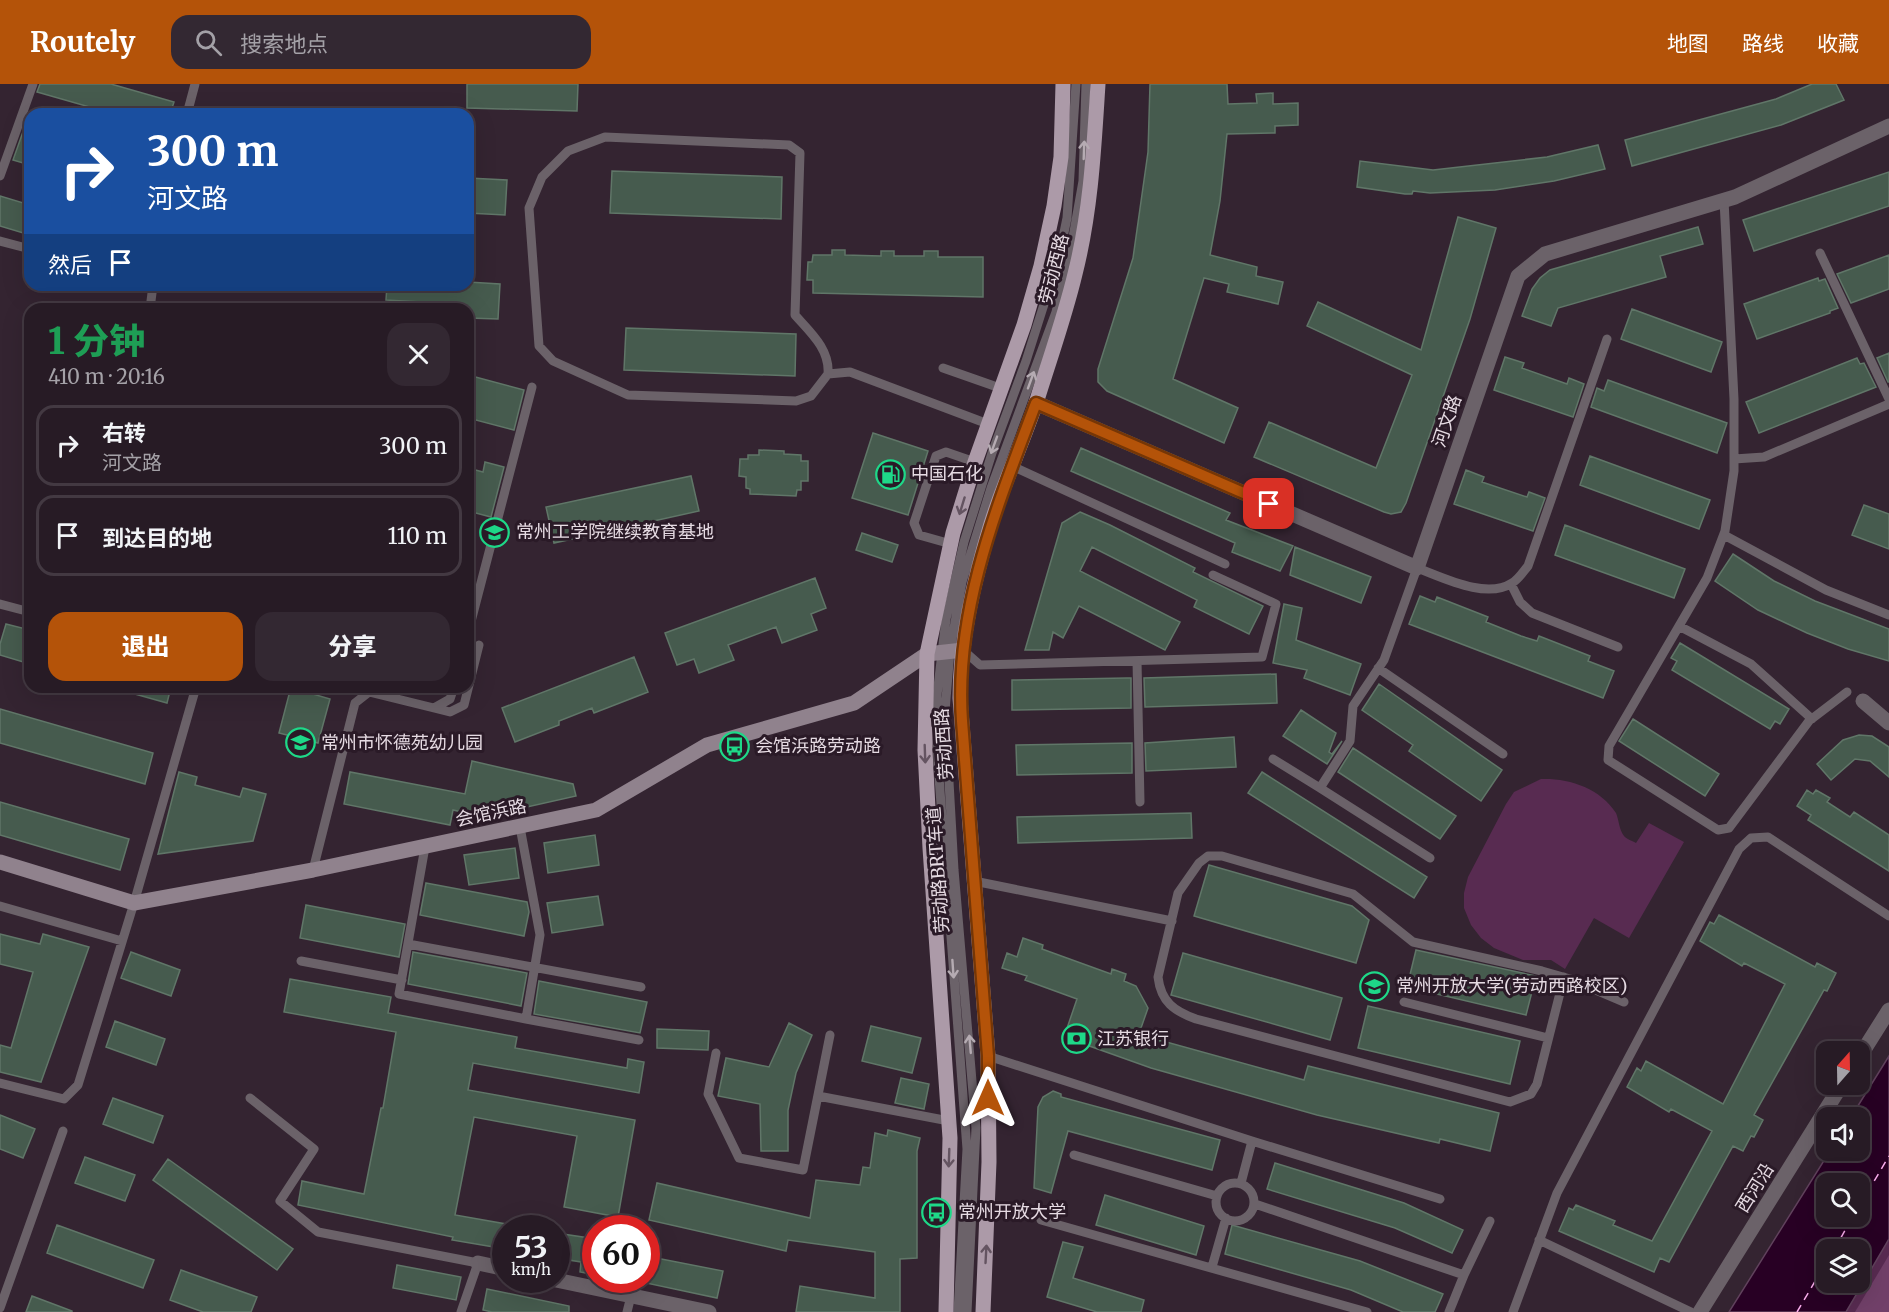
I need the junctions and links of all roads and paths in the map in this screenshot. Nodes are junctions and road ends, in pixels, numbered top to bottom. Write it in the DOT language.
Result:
graph roads {
  1 [pos="33,84"];
  2 [pos="195,84"];
  3 [pos="1063,84"];
  4 [pos="1076,84"];
  5 [pos="1086,84"];
  6 [pos="1098,84"];
  7 [pos="24,108"];
  8 [pos="189,108"];
  9 [pos="24,109"];
  10 [pos="1889,126"];
  11 [pos="0,176"];
  12 [pos="1724,200"];
  13 [pos="0,241"];
  14 [pos="24,247"];
  15 [pos="1820,253"];
  16 [pos="1607,339"];
  17 [pos="943,368"];
  18 [pos="828,374"];
  19 [pos="532,387"];
  20 [pos="1000,388"];
  21 [pos="1889,399"];
  22 [pos="1036,403"];
  23 [pos="1889,404"];
  24 [pos="988,424"];
  25 [pos="1734,459"];
  26 [pos="975,462"];
  27 [pos="1012,466"];
  28 [pos="1724,535"];
  29 [pos="951,544"];
  30 [pos="1225,564"];
  31 [pos="1417,568"];
  32 [pos="1213,575"];
  33 [pos="1511,584"];
  34 [pos="0,604"];
  35 [pos="24,610"];
  36 [pos="474,610"];
  37 [pos="1889,615"];
  38 [pos="1679,626"];
  39 [pos="479,645"];
  40 [pos="1618,647"];
  41 [pos="945,651"];
  42 [pos="1137,661"];
  43 [pos="474,665"];
  44 [pos="1378,668"];
  45 [pos="1847,692"];
  46 [pos="194,693"];
  47 [pos="368,693"];
  48 [pos="373,693"];
  49 [pos="452,693"];
  50 [pos="467,693"];
  51 [pos="1863,701"];
  52 [pos="434,708"];
  53 [pos="1812,719"];
  54 [pos="1889,723"];
  55 [pos="1503,754"];
  56 [pos="1273,759"];
  57 [pos="1320,788"];
  58 [pos="1140,802"];
  59 [pos="520,827"];
  60 [pos="425,847"];
  61 [pos="1430,858"];
  62 [pos="0,862"];
  63 [pos="313,870"];
  64 [pos="974,881"];
  65 [pos="134,903"];
  66 [pos="0,906"];
  67 [pos="1889,916"];
  68 [pos="1172,921"];
  69 [pos="122,941"];
  70 [pos="408,944"];
  71 [pos="301,961"];
  72 [pos="534,968"];
  73 [pos="1564,977"];
  74 [pos="402,980"];
  75 [pos="641,987"];
  76 [pos="1404,1002"];
  77 [pos="1624,1002"];
  78 [pos="1889,1010"];
  79 [pos="526,1019"];
  80 [pos="830,1035"];
  81 [pos="1548,1038"];
  82 [pos="639,1040"];
  83 [pos="1869,1041"];
  84 [pos="716,1053"];
  85 [pos="988,1056"];
  86 [pos="0,1083"];
  87 [pos="1835,1095"];
  88 [pos="818,1096"];
  89 [pos="250,1098"];
  90 [pos="949,1121"];
  91 [pos="63,1131"];
  92 [pos="1252,1141"];
  93 [pos="1074,1155"];
  94 [pos="1241,1183"];
  95 [pos="1217,1196"];
  96 [pos="1440,1199"];
  97 [pos="1255,1204"];
  98 [pos="1226,1218"];
  99 [pos="1041,1220"];
  100 [pos="1490,1221"];
  101 [pos="1539,1240"];
  102 [pos="478,1263"];
  103 [pos="492,1266"];
  104 [pos="1212,1267"];
  105 [pos="1464,1275"];
  106 [pos="570,1283"];
  107 [pos="631,1296"];
  108 [pos="0,1308"];
  109 [pos="461,1312"];
  110 [pos="627,1312"];
  111 [pos="709,1312"];
  112 [pos="946,1312"];
  113 [pos="958,1312"];
  114 [pos="967,1312"];
  115 [pos="983,1312"];
  116 [pos="1367,1312"];
  117 [pos="1449,1312"];
  118 [pos="1513,1312"];
  119 [pos="1691,1312"];
  120 [pos="1700,1312"];
  1 -- 7 [label="lane"];
  2 -- 8 [label="lane"];
  3 -- 20 [label="main road, 劳动西路"];
  4 -- 41 [label="lane, one-way"];
  41 -- 5 [label="lane, 劳动路BRT车道, one-way"];
  6 -- 22 [label="main road, 劳动西路"];
  9 -- 11 [label="lane"];
  10 -- 12 [label="street, 河文路"];
  12 -- 25 [label="lane"];
  12 -- 31 [label="street, 河文路"];
  13 -- 14 [label="lane"];
  15 -- 21 [label="lane"];
  16 -- 33 [label="lane"];
  17 -- 20 [label="lane"];
  18 -- 18 [label="lane"];
  18 -- 24 [label="lane"];
  19 -- 36 [label="lane"];
  20 -- 24 [label="main road, 劳动西路"];
  22 -- 27 [label="main road, 劳动西路"];
  22 -- 31 [label="street"];
  23 -- 25 [label="lane"];
  24 -- 26 [label="main road, 劳动西路"];
  25 -- 28 [label="lane"];
  26 -- 29 [label="main road, 劳动西路, one-way"];
  26 -- 29 [label="lane"];
  27 -- 30 [label="lane"];
  27 -- 41 [label="main road, 劳动西路"];
  28 -- 37 [label="lane"];
  28 -- 38 [label="lane"];
  29 -- 41 [label="main road, 劳动西路"];
  31 -- 33 [label="lane"];
  31 -- 44 [label="lane"];
  32 -- 42 [label="lane"];
  33 -- 40 [label="lane"];
  34 -- 35 [label="lane"];
  38 -- 53 [label="lane"];
  38 -- 53 [label="lane"];
  39 -- 43 [label="lane"];
  41 -- 42 [label="lane"];
  41 -- 59 [label="street, 会馆浜路"];
  41 -- 64 [label="main road, 劳动西路"];
  41 -- 90 [label="main road, 劳动西路, one-way"];
  41 -- 113 [label="lane, one-way"];
  114 -- 41 [label="lane, 劳动路BRT车道, one-way"];
  42 -- 58 [label="lane"];
  44 -- 55 [label="lane"];
  44 -- 57 [label="lane"];
  45 -- 53 [label="lane"];
  46 -- 65 [label="lane"];
  47 -- 63 [label="lane"];
  48 -- 52 [label="lane"];
  49 -- 52 [label="lane"];
  50 -- 52 [label="lane"];
  51 -- 54 [label="street"];
  56 -- 57 [label="lane"];
  57 -- 61 [label="lane"];
  59 -- 60 [label="street, 会馆浜路"];
  59 -- 72 [label="lane"];
  60 -- 63 [label="street, 会馆浜路"];
  60 -- 70 [label="lane"];
  62 -- 65 [label="street, 会馆浜路"];
  63 -- 65 [label="street, 会馆浜路"];
  64 -- 68 [label="lane"];
  64 -- 85 [label="main road, 劳动西路"];
  65 -- 69 [label="lane"];
  66 -- 69 [label="lane"];
  67 -- 101 [label="lane"];
  68 -- 73 [label="lane"];
  68 -- 81 [label="lane"];
  69 -- 86 [label="lane"];
  70 -- 72 [label="lane"];
  70 -- 74 [label="lane"];
  71 -- 74 [label="lane"];
  72 -- 75 [label="lane"];
  72 -- 79 [label="lane"];
  73 -- 77 [label="lane"];
  73 -- 81 [label="lane"];
  74 -- 79 [label="lane"];
  76 -- 81 [label="lane"];
  78 -- 83 [label="street"];
  79 -- 82 [label="lane"];
  80 -- 88 [label="lane"];
  84 -- 88 [label="lane"];
  85 -- 92 [label="lane"];
  115 -- 85 [label="main road, 劳动西路, one-way"];
  87 -- 120 [label="street, 西河沿"];
  88 -- 90 [label="lane"];
  89 -- 102 [label="lane"];
  90 -- 112 [label="main road, 劳动西路, one-way"];
  91 -- 108 [label="lane"];
  92 -- 94 [label="lane"];
  92 -- 96 [label="lane"];
  93 -- 95 [label="lane"];
  94 -- 95 [label="lane"];
  94 -- 97 [label="lane"];
  95 -- 98 [label="lane"];
  97 -- 98 [label="lane"];
  97 -- 105 [label="lane"];
  98 -- 104 [label="lane"];
  99 -- 104 [label="lane"];
  100 -- 105 [label="lane"];
  101 -- 118 [label="lane"];
  101 -- 119 [label="lane"];
  102 -- 103 [label="street"];
  102 -- 109 [label="lane"];
  104 -- 116 [label="lane"];
  105 -- 117 [label="lane"];
  106 -- 107 [label="street"];
  107 -- 110 [label="lane"];
  107 -- 111 [label="street"];
}
